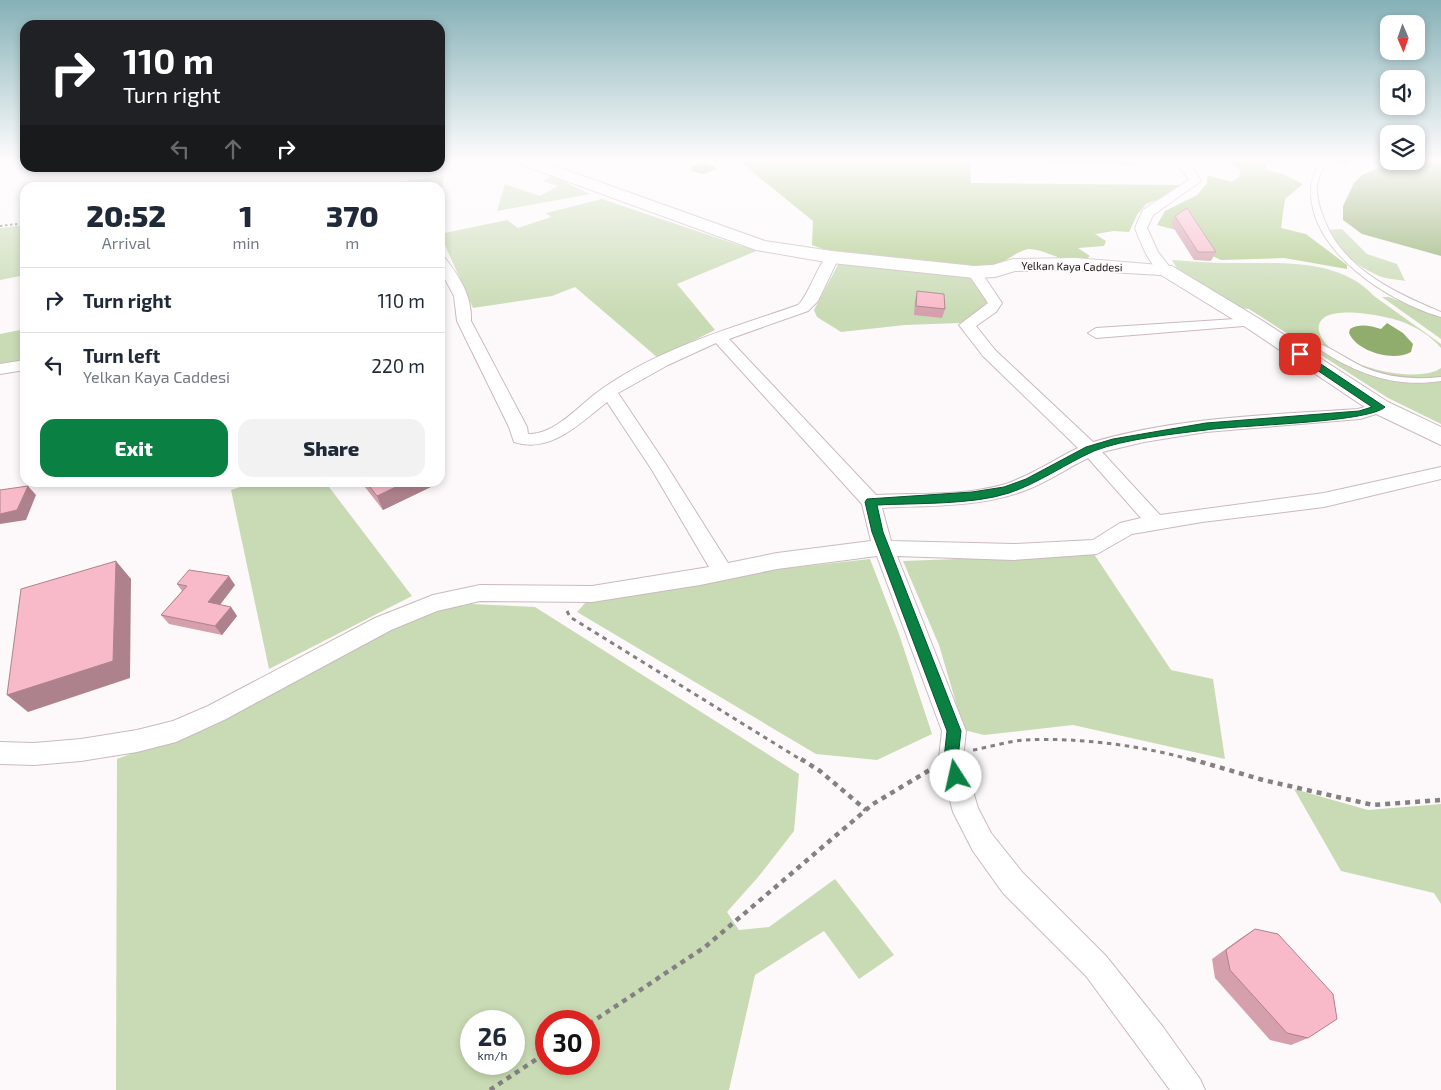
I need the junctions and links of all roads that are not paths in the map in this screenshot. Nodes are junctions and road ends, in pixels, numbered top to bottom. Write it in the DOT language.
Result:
graph roads {
  1 [pos="664,211"];
  2 [pos="1151,211"];
  3 [pos="1318,211"];
  4 [pos="832,257"];
  5 [pos="445,268"];
  6 [pos="1165,270"];
  7 [pos="974,272"];
  8 [pos="1441,315"];
  9 [pos="1251,322"];
  10 [pos="1096,333"];
  11 [pos="719,337"];
  12 [pos="1321,346"];
  13 [pos="20,366"];
  14 [pos="0,369"];
  15 [pos="1441,379"];
  16 [pos="609,392"];
  17 [pos="1380,407"];
  18 [pos="1441,437"];
  19 [pos="1090,449"];
  20 [pos="1441,473"];
  21 [pos="870,502"];
  22 [pos="1156,523"];
  23 [pos="884,549"];
  24 [pos="723,572"];
  25 [pos="0,753"];
  26 [pos="1188,1090"];
  1 -- 4 [label="street, Yelkan Kaya Caddesi"];
  2 -- 6 [label="street"];
  3 -- 8 [label="lane"];
  4 -- 7 [label="street, Yelkan Kaya Caddesi"];
  4 -- 11 [label="street"];
  5 -- 16 [label="street"];
  6 -- 7 [label="street, Yelkan Kaya Caddesi"];
  6 -- 9 [label="street, Yelkan Kaya Caddesi"];
  7 -- 19 [label="street"];
  9 -- 10 [label="street"];
  9 -- 17 [label="street, Yelkan Kaya Caddesi"];
  11 -- 16 [label="street"];
  11 -- 21 [label="street"];
  12 -- 15 [label="lane"];
  13 -- 14 [label="street"];
  16 -- 24 [label="street"];
  17 -- 18 [label="street, Yelkan Kaya Caddesi"];
  17 -- 19 [label="street"];
  19 -- 21 [label="street"];
  19 -- 22 [label="street"];
  20 -- 22 [label="street"];
  21 -- 23 [label="street"];
  22 -- 23 [label="street"];
  23 -- 24 [label="street"];
  23 -- 26 [label="street"];
  24 -- 25 [label="street"];
}
